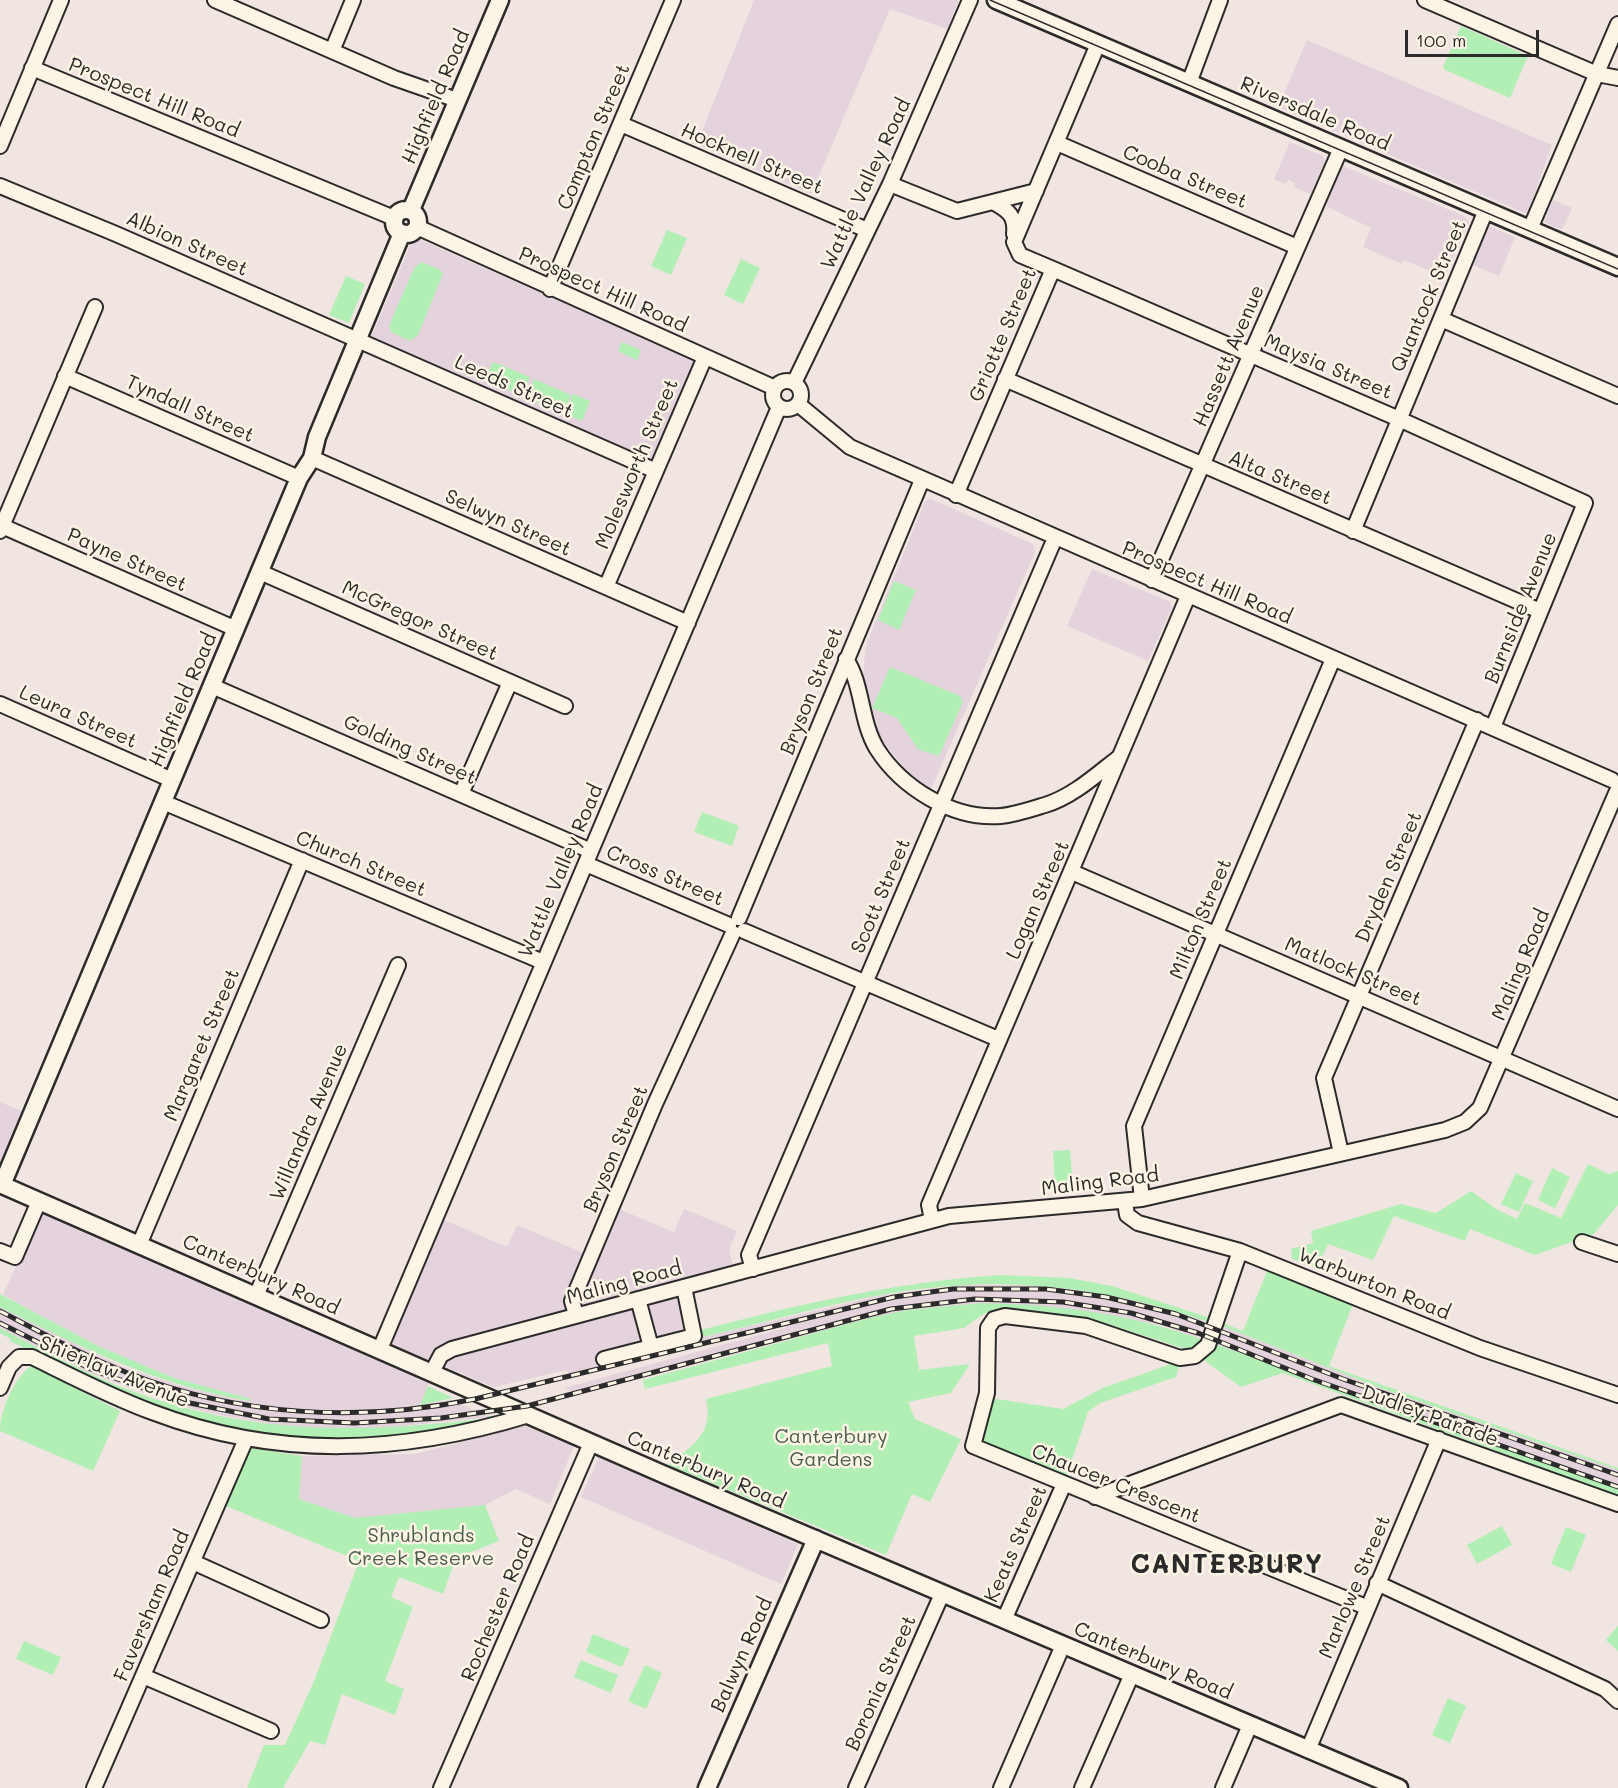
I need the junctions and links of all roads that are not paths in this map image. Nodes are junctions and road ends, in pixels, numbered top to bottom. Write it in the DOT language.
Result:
graph roads {
  1 [pos="61,0"];
  2 [pos="215,0"];
  3 [pos="353,0"];
  4 [pos="500,0"];
  5 [pos="673,0"];
  6 [pos="970,0"];
  7 [pos="996,0"];
  8 [pos="1220,0"];
  9 [pos="1425,0"];
  10 [pos="1618,24"];
  11 [pos="1098,44"];
  12 [pos="332,51"];
  13 [pos="32,69"];
  14 [pos="1597,74"];
  15 [pos="1618,78"];
  16 [pos="1185,81"];
  17 [pos="457,100"];
  18 [pos="621,124"];
  19 [pos="1057,143"];
  20 [pos="0,146"];
  21 [pos="1341,148"];
  22 [pos="890,184"];
  23 [pos="0,186"];
  24 [pos="1036,190"];
  25 [pos="993,202"];
  26 [pos="1486,210"];
  27 [pos="404,226"];
  28 [pos="1530,229"];
  29 [pos="867,230"];
  30 [pos="1014,242"];
  31 [pos="1297,247"];
  32 [pos="1618,267"];
  33 [pos="1053,269"];
  34 [pos="550,289"];
  35 [pos="94,307"];
  36 [pos="1441,319"];
  37 [pos="358,339"];
  38 [pos="1250,354"];
  39 [pos="705,357"];
  40 [pos="65,376"];
  41 [pos="1005,379"];
  42 [pos="794,383"];
  43 [pos="775,388"];
  44 [pos="1618,396"];
  45 [pos="798,404"];
  46 [pos="779,407"];
  47 [pos="1399,419"];
  48 [pos="312,458"];
  49 [pos="1203,466"];
  50 [pos="656,471"];
  51 [pos="299,478"];
  52 [pos="922,480"];
  53 [pos="956,495"];
  54 [pos="1585,503"];
  55 [pos="1,529"];
  56 [pos="1353,531"];
  57 [pos="1055,538"];
  58 [pos="260,572"];
  59 [pos="1152,580"];
  60 [pos="606,587"];
  61 [pos="1188,596"];
  62 [pos="1540,612"];
  63 [pos="688,623"];
  64 [pos="236,629"];
  65 [pos="846,659"];
  66 [pos="1333,659"];
  67 [pos="510,682"];
  68 [pos="212,686"];
  69 [pos="0,704"];
  70 [pos="565,706"];
  71 [pos="1477,720"];
  72 [pos="1493,727"];
  73 [pos="1120,757"];
  74 [pos="172,780"];
  75 [pos="1084,784"];
  76 [pos="1616,784"];
  77 [pos="461,794"];
  78 [pos="1103,796"];
  79 [pos="164,802"];
  80 [pos="942,804"];
  81 [pos="589,857"];
  82 [pos="302,860"];
  83 [pos="1072,872"];
  84 [pos="737,927"];
  85 [pos="1215,934"];
  86 [pos="543,962"];
  87 [pos="398,965"];
  88 [pos="865,982"];
  89 [pos="1359,996"];
  90 [pos="998,1039"];
  91 [pos="1502,1058"];
  92 [pos="1618,1109"];
  93 [pos="1341,1153"];
  94 [pos="1,1184"];
  95 [pos="1142,1199"];
  96 [pos="39,1201"];
  97 [pos="1125,1202"];
  98 [pos="932,1220"];
  99 [pos="1582,1242"];
  100 [pos="139,1245"];
  101 [pos="0,1251"];
  102 [pos="1240,1251"];
  103 [pos="1618,1254"];
  104 [pos="753,1269"];
  105 [pos="684,1287"];
  106 [pos="256,1296"];
  107 [pos="638,1299"];
  108 [pos="576,1315"];
  109 [pos="651,1347"];
  110 [pos="380,1349"];
  111 [pos="603,1359"];
  112 [pos="432,1372"];
  113 [pos="0,1388"];
  114 [pos="1618,1395"];
  115 [pos="495,1400"];
  116 [pos="529,1415"];
  117 [pos="492,1426"];
  118 [pos="246,1439"];
  119 [pos="1439,1439"];
  120 [pos="591,1443"];
  121 [pos="1064,1484"];
  122 [pos="1095,1497"];
  123 [pos="1618,1504"];
  124 [pos="816,1539"];
  125 [pos="192,1562"];
  126 [pos="1377,1583"];
  127 [pos="942,1593"];
  128 [pos="1366,1607"];
  129 [pos="321,1620"];
  130 [pos="1004,1620"];
  131 [pos="1064,1645"];
  132 [pos="1132,1674"];
  133 [pos="143,1676"];
  134 [pos="1618,1701"];
  135 [pos="1250,1725"];
  136 [pos="271,1731"];
  137 [pos="1308,1750"];
  138 [pos="94,1788"];
  139 [pos="441,1788"];
  140 [pos="707,1788"];
  141 [pos="856,1788"];
  142 [pos="1001,1788"];
  143 [pos="1082,1788"];
  144 [pos="1222,1788"];
  145 [pos="1399,1788"];
  1 -- 13 [label="street"];
  2 -- 12 [label="street"];
  3 -- 12 [label="street"];
  4 -- 17 [label="main road, Highfield Road"];
  5 -- 18 [label="street, Compton Street"];
  6 -- 22 [label="street, Wattle Valley Road"];
  7 -- 11 [label="main road, Riversdale Road"];
  8 -- 16 [label="street"];
  9 -- 14 [label="street"];
  10 -- 14 [label="street"];
  11 -- 16 [label="main road, Riversdale Road"];
  11 -- 19 [label="street, Griotte Street"];
  12 -- 17 [label="street"];
  13 -- 20 [label="street"];
  13 -- 27 [label="street, Prospect Hill Road"];
  14 -- 15 [label="street"];
  14 -- 28 [label="street"];
  16 -- 21 [label="main road, Riversdale Road"];
  17 -- 27 [label="main road, Highfield Road"];
  18 -- 29 [label="street, Hocknell Street"];
  18 -- 34 [label="street, Compton Street"];
  19 -- 24 [label="street, Griotte Street"];
  19 -- 31 [label="street, Cooba Street"];
  21 -- 26 [label="main road, Riversdale Road"];
  21 -- 31 [label="street, Hassett Avenue"];
  22 -- 25 [label="street"];
  22 -- 29 [label="street, Wattle Valley Road"];
  23 -- 37 [label="street, Albion Street"];
  24 -- 25 [label="street"];
  24 -- 30 [label="street, Griotte Street"];
  25 -- 30 [label="street"];
  26 -- 28 [label="main road, Riversdale Road"];
  26 -- 36 [label="street, Quantock Street"];
  27 -- 34 [label="street, Prospect Hill Road"];
  27 -- 37 [label="main road, Highfield Road"];
  28 -- 32 [label="main road, Riversdale Road"];
  29 -- 42 [label="street, Wattle Valley Road"];
  30 -- 33 [label="street, Griotte Street"];
  31 -- 38 [label="street, Hassett Avenue"];
  33 -- 38 [label="street, Maysia Street"];
  33 -- 41 [label="street, Griotte Street"];
  34 -- 39 [label="street, Prospect Hill Road"];
  35 -- 40 [label="street"];
  36 -- 44 [label="street"];
  36 -- 47 [label="street, Quantock Street"];
  37 -- 48 [label="main road, Highfield Road"];
  37 -- 50 [label="street, Leeds Street"];
  38 -- 47 [label="street, Maysia Street"];
  38 -- 49 [label="street, Hassett Avenue"];
  39 -- 43 [label="street, Prospect Hill Road"];
  39 -- 50 [label="street, Molesworth Street"];
  40 -- 51 [label="street, Tyndall Street"];
  40 -- 55 [label="street"];
  41 -- 49 [label="street, Alta Street"];
  41 -- 53 [label="street, Griotte Street"];
  42 -- 43 [label="street"];
  42 -- 45 [label="street"];
  43 -- 46 [label="street"];
  45 -- 46 [label="street"];
  45 -- 52 [label="street, Prospect Hill Road"];
  46 -- 63 [label="street, Wattle Valley Road"];
  47 -- 54 [label="street, Maysia Street"];
  47 -- 56 [label="street, Quantock Street"];
  48 -- 51 [label="main road, Highfield Road"];
  48 -- 60 [label="street, Selwyn Street"];
  49 -- 56 [label="street, Alta Street"];
  49 -- 59 [label="street, Hassett Avenue"];
  50 -- 60 [label="street, Molesworth Street"];
  51 -- 58 [label="main road, Highfield Road"];
  52 -- 53 [label="street, Prospect Hill Road"];
  52 -- 65 [label="street, Bryson Street"];
  53 -- 57 [label="street, Prospect Hill Road"];
  54 -- 62 [label="street, Burnside Avenue"];
  55 -- 64 [label="street, Payne Street"];
  56 -- 62 [label="street, Alta Street"];
  57 -- 59 [label="street, Prospect Hill Road"];
  57 -- 80 [label="street, Scott Street"];
  58 -- 64 [label="main road, Highfield Road"];
  58 -- 67 [label="street, McGregor Street"];
  59 -- 61 [label="street, Prospect Hill Road"];
  60 -- 63 [label="street, Selwyn Street"];
  61 -- 66 [label="street, Prospect Hill Road"];
  61 -- 73 [label="street, Logan Street"];
  62 -- 72 [label="street, Burnside Avenue"];
  63 -- 81 [label="street, Wattle Valley Road"];
  64 -- 68 [label="main road, Highfield Road"];
  65 -- 80 [label="street"];
  65 -- 84 [label="street, Bryson Street"];
  66 -- 71 [label="street, Prospect Hill Road"];
  66 -- 85 [label="street, Milton Street"];
  67 -- 70 [label="street, McGregor Street"];
  67 -- 77 [label="street"];
  68 -- 74 [label="main road, Highfield Road"];
  68 -- 77 [label="street, Golding Street"];
  69 -- 74 [label="street, Leura Street"];
  71 -- 72 [label="street, Prospect Hill Road"];
  71 -- 89 [label="street, Dryden Street"];
  72 -- 76 [label="street, Prospect Hill Road"];
  73 -- 75 [label="street"];
  73 -- 78 [label="street, Logan Street"];
  74 -- 79 [label="main road, Highfield Road"];
  75 -- 78 [label="street"];
  75 -- 80 [label="street"];
  76 -- 91 [label="street, Maling Road"];
  77 -- 81 [label="street, Golding Street"];
  78 -- 83 [label="street, Logan Street"];
  79 -- 82 [label="street, Church Street"];
  79 -- 94 [label="main road, Highfield Road"];
  80 -- 88 [label="street, Scott Street"];
  81 -- 84 [label="street, Cross Street"];
  81 -- 86 [label="street, Wattle Valley Road"];
  82 -- 86 [label="street, Church Street"];
  82 -- 100 [label="street, Margaret Street"];
  83 -- 85 [label="street, Matlock Street"];
  83 -- 90 [label="street, Logan Street"];
  84 -- 88 [label="street, Cross Street"];
  84 -- 108 [label="street, Bryson Street"];
  85 -- 89 [label="street, Matlock Street"];
  85 -- 95 [label="street, Milton Street"];
  86 -- 110 [label="street, Wattle Valley Road"];
  87 -- 106 [label="street, Willandra Avenue"];
  88 -- 90 [label="street, Cross Street"];
  88 -- 104 [label="street, Scott Street"];
  89 -- 91 [label="street, Matlock Street"];
  89 -- 93 [label="street, Dryden Street"];
  90 -- 98 [label="street, Logan Street"];
  91 -- 92 [label="street, Matlock Street"];
  91 -- 93 [label="street, Maling Road"];
  93 -- 95 [label="street, Maling Road"];
  94 -- 96 [label="main road, Canterbury Road"];
  95 -- 97 [label="street, Maling Road"];
  96 -- 100 [label="main road, Canterbury Road"];
  96 -- 101 [label="street"];
  97 -- 98 [label="street, Maling Road"];
  97 -- 102 [label="street, Warburton Road"];
  98 -- 104 [label="street, Maling Road"];
  99 -- 103 [label="street"];
  100 -- 106 [label="main road, Canterbury Road"];
  102 -- 114 [label="street, Warburton Road"];
  102 -- 121 [label="street, Chaucer Crescent"];
  104 -- 105 [label="street, Maling Road"];
  105 -- 107 [label="street, Maling Road"];
  105 -- 109 [label="street"];
  106 -- 110 [label="main road, Canterbury Road"];
  107 -- 108 [label="street, Maling Road"];
  107 -- 109 [label="street"];
  108 -- 112 [label="street, Maling Road"];
  109 -- 111 [label="street"];
  110 -- 112 [label="main road, Canterbury Road"];
  112 -- 115 [label="main road, Canterbury Road"];
  113 -- 118 [label="street, Shierlaw Avenue"];
  115 -- 116 [label="main road, Canterbury Road"];
  115 -- 117 [label="street"];
  116 -- 117 [label="street, Shierlaw Avenue"];
  116 -- 120 [label="main road, Canterbury Road"];
  117 -- 118 [label="street, Shierlaw Avenue"];
  118 -- 125 [label="street, Faversham Road"];
  119 -- 122 [label="street, Dudley Parade"];
  119 -- 123 [label="street, Dudley Parade"];
  119 -- 126 [label="street, Marlowe Street"];
  120 -- 124 [label="main road, Canterbury Road"];
  120 -- 139 [label="street, Rochester Road"];
  121 -- 122 [label="street, Chaucer Crescent"];
  121 -- 130 [label="street, Keats Street"];
  122 -- 128 [label="street, Chaucer Crescent"];
  124 -- 127 [label="main road, Canterbury Road"];
  124 -- 140 [label="main road, Balwyn Road"];
  125 -- 129 [label="street"];
  125 -- 133 [label="street, Faversham Road"];
  126 -- 128 [label="street, Marlowe Street"];
  126 -- 134 [label="street"];
  127 -- 130 [label="main road, Canterbury Road"];
  127 -- 141 [label="street, Boronia Street"];
  128 -- 137 [label="street, Marlowe Street"];
  130 -- 131 [label="main road, Canterbury Road"];
  131 -- 132 [label="main road, Canterbury Road"];
  131 -- 142 [label="street"];
  132 -- 135 [label="main road, Canterbury Road"];
  132 -- 143 [label="street"];
  133 -- 136 [label="street"];
  133 -- 138 [label="street, Faversham Road"];
  135 -- 137 [label="main road, Canterbury Road"];
  135 -- 144 [label="street"];
  137 -- 145 [label="main road, Canterbury Road"];
}
